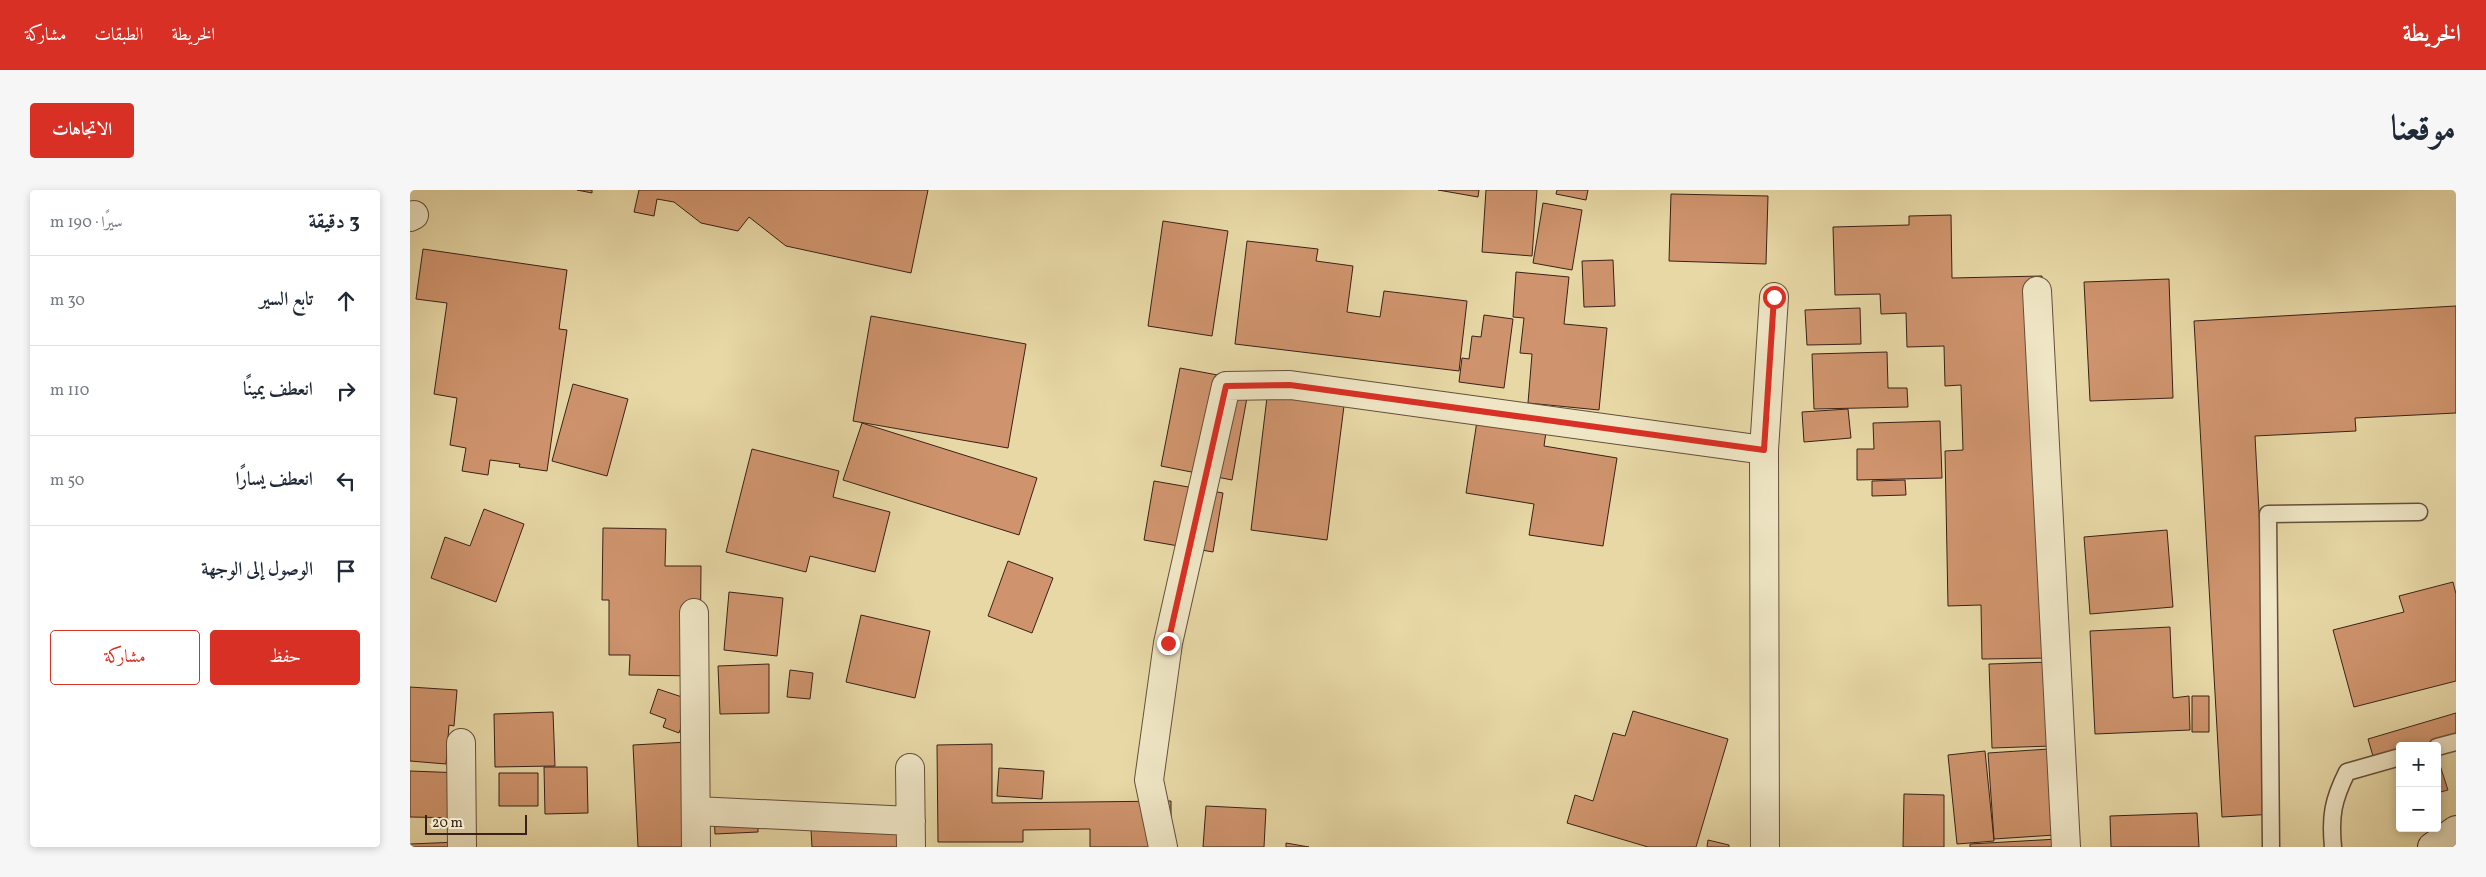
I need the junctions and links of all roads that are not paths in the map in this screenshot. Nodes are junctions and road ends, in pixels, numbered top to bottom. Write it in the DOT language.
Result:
graph roads {
  1 [pos="2037,291"];
  2 [pos="1774,297"];
  3 [pos="1764,450"];
  4 [pos="2419,512"];
  5 [pos="694,613"];
  6 [pos="2456,742"];
  7 [pos="461,743"];
  8 [pos="2441,746"];
  9 [pos="2396,759"];
  10 [pos="910,768"];
  11 [pos="696,811"];
  12 [pos="2456,830"];
  13 [pos="910,834"];
  14 [pos="462,847"];
  15 [pos="696,847"];
  16 [pos="1163,847"];
  17 [pos="1765,847"];
  18 [pos="2066,847"];
  19 [pos="2271,847"];
  20 [pos="2333,847"];
  21 [pos="2432,847"];
  1 -- 18 [label="street"];
  2 -- 3 [label="street"];
  3 -- 16 [label="street"];
  3 -- 17 [label="street"];
  4 -- 19 [label="lane"];
  5 -- 11 [label="street"];
  6 -- 8 [label="lane"];
  7 -- 14 [label="street"];
  9 -- 20 [label="lane"];
  10 -- 13 [label="street"];
  11 -- 13 [label="street"];
  11 -- 15 [label="street"];
  12 -- 21 [label="street"];
}
